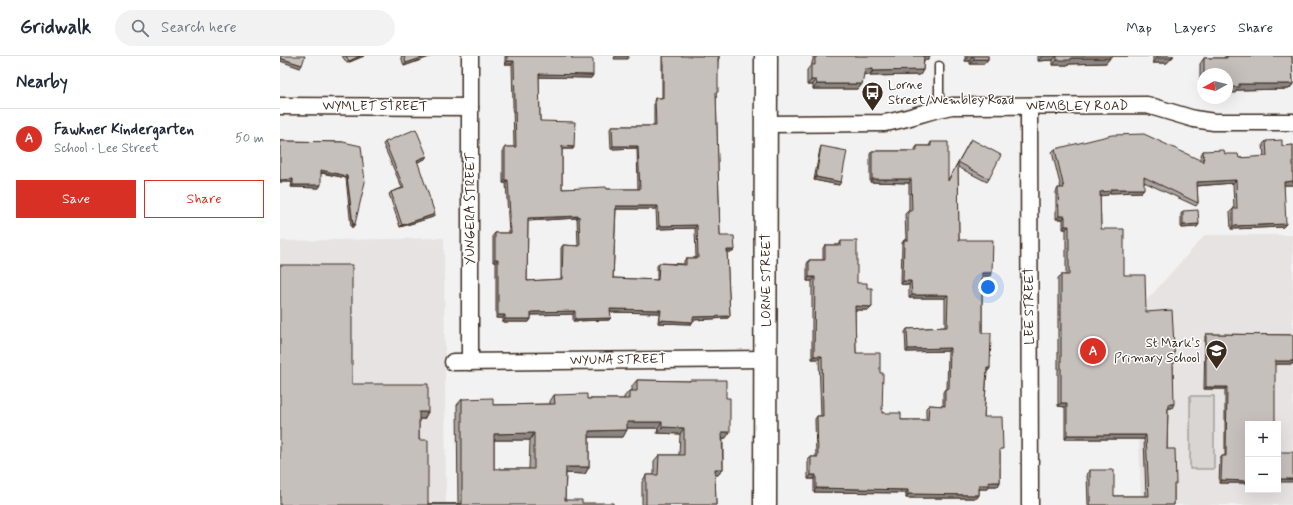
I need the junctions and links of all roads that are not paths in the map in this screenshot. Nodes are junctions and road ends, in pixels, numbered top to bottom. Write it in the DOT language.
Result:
graph roads {
  1 [pos="470,56"];
  2 [pos="766,56"];
  3 [pos="939,66"];
  4 [pos="280,106"];
  5 [pos="1029,106"];
  6 [pos="470,107"];
  7 [pos="941,108"];
  8 [pos="1293,122"];
  9 [pos="766,124"];
  10 [pos="766,359"];
  11 [pos="453,362"];
  12 [pos="470,362"];
  13 [pos="765,505"];
  14 [pos="1030,505"];
  1 -- 6 [label="street, YUNGERA STREET"];
  2 -- 9 [label="street, LORNE STREET"];
  3 -- 7 [label="lane"];
  4 -- 6 [label="street, WYMLET STREET"];
  5 -- 7 [label="street, WEMBLEY ROAD"];
  5 -- 8 [label="street, WEMBLEY ROAD"];
  5 -- 14 [label="street, LEE STREET"];
  6 -- 12 [label="street, YUNGERA STREET"];
  7 -- 9 [label="street, WEMBLEY ROAD"];
  9 -- 10 [label="street, LORNE STREET"];
  10 -- 12 [label="street, WYUNA STREET"];
  10 -- 13 [label="street, LORNE STREET"];
  11 -- 12 [label="street, WYUNA STREET"];
}
